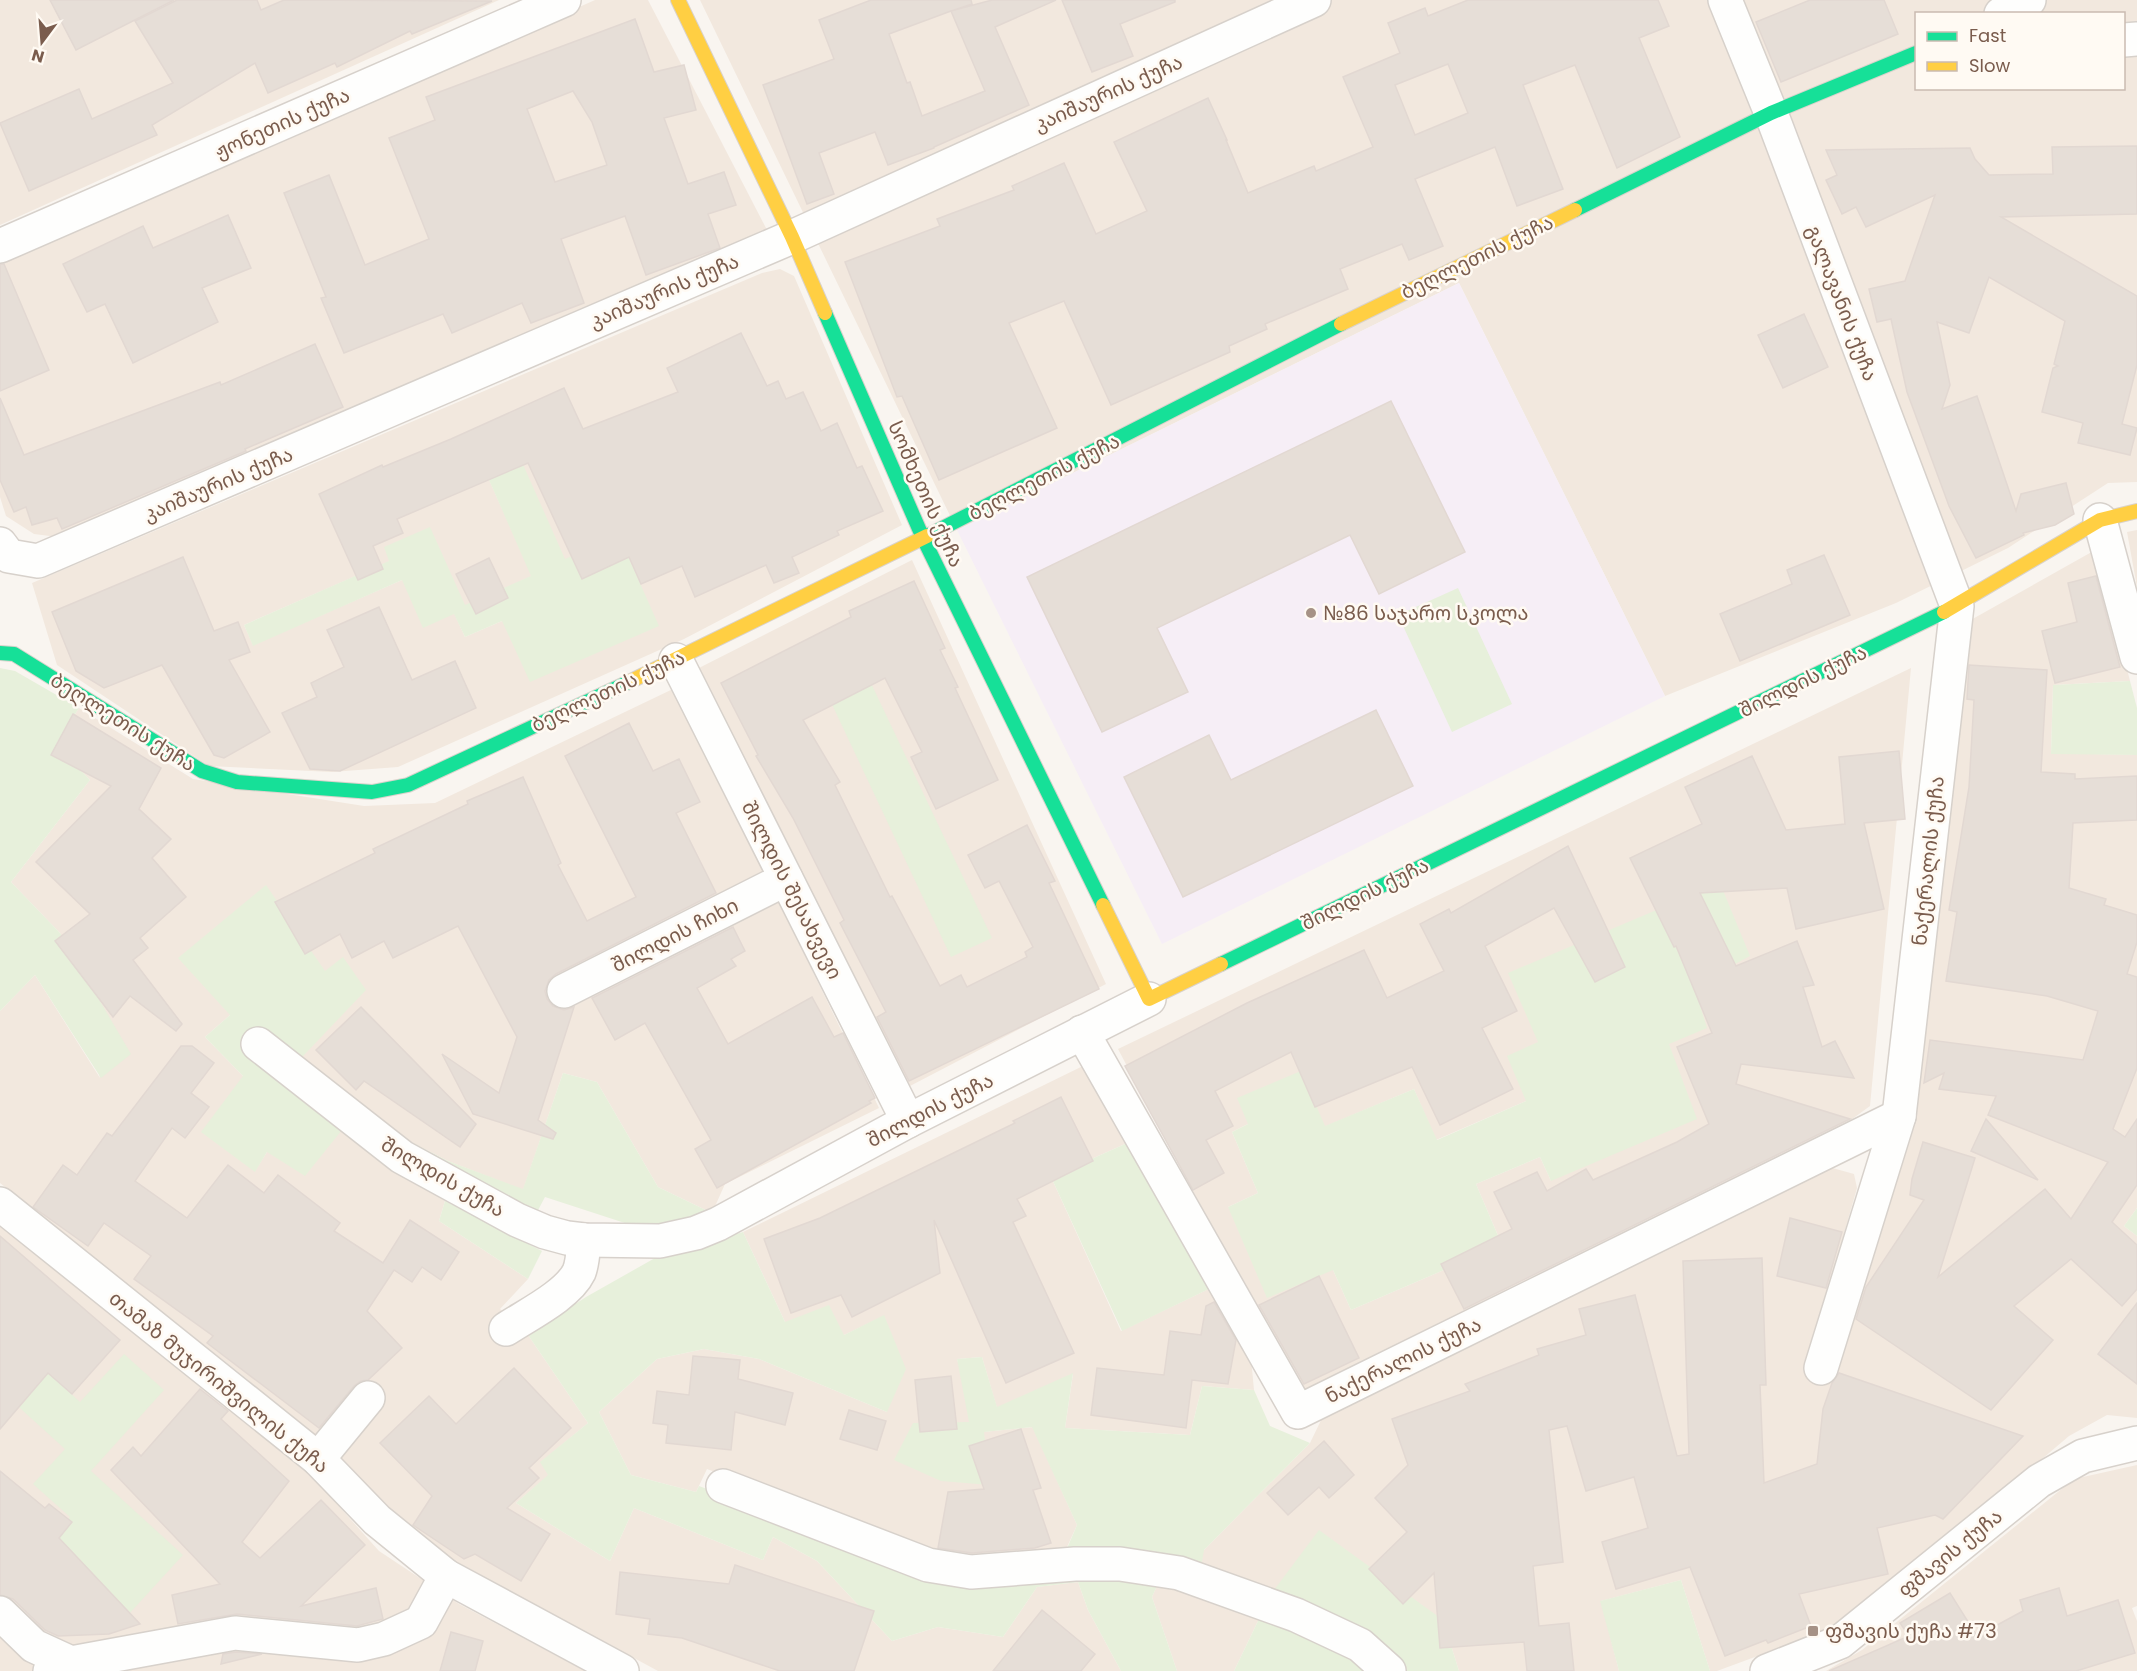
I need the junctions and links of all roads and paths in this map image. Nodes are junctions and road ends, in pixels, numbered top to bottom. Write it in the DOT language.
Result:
graph roads {
  1 [pos="564,0"];
  2 [pos="678,0"];
  3 [pos="1314,0"];
  4 [pos="1725,0"];
  5 [pos="2029,0"];
  6 [pos="2005,12"];
  7 [pos="1915,54"];
  8 [pos="1771,113"];
  9 [pos="792,237"];
  10 [pos="0,246"];
  11 [pos="2137,511"];
  12 [pos="2100,520"];
  13 [pos="923,538"];
  14 [pos="4,550"];
  15 [pos="1957,606"];
  16 [pos="0,653"];
  17 [pos="2137,657"];
  18 [pos="676,660"];
  19 [pos="786,879"];
  20 [pos="564,991"];
  21 [pos="1149,999"];
  22 [pos="1082,1032"];
  23 [pos="258,1044"];
  24 [pos="1899,1116"];
  25 [pos="908,1120"];
  26 [pos="0,1204"];
  27 [pos="584,1240"];
  28 [pos="506,1329"];
  29 [pos="1821,1368"];
  30 [pos="368,1398"];
  31 [pos="2137,1443"];
  32 [pos="318,1459"];
  33 [pos="723,1486"];
  34 [pos="446,1576"];
  35 [pos="0,1613"];
  36 [pos="60,1667"];
  37 [pos="622,1671"];
  38 [pos="1389,1671"];
  39 [pos="1767,1671"];
  1 -- 10 [label="street, ჟონეთის ქუჩა"];
  2 -- 9 [label="street, სომხეთის ქუჩა"];
  3 -- 9 [label="street, კაიშაურის ქუჩა"];
  4 -- 8 [label="street, გალავანის ქუჩა"];
  5 -- 6 [label="street"];
  7 -- 8 [label="street, ბეღლეთის ქუჩა"];
  8 -- 13 [label="street, ბეღლეთის ქუჩა"];
  8 -- 15 [label="street, გალავანის ქუჩა"];
  9 -- 13 [label="street, სომხეთის ქუჩა"];
  9 -- 14 [label="street, კაიშაურის ქუჩა"];
  11 -- 12 [label="street, შილდის ქუჩა"];
  12 -- 15 [label="street, შილდის ქუჩა"];
  12 -- 17 [label="street"];
  13 -- 18 [label="street, ბეღლეთის ქუჩა"];
  13 -- 21 [label="street, სომხეთის ქუჩა"];
  15 -- 21 [label="street, შილდის ქუჩა"];
  15 -- 24 [label="street, ნაქერალის ქუჩა"];
  16 -- 18 [label="street, ბეღლეთის ქუჩა"];
  18 -- 19 [label="street, შილდის შესახვევი"];
  19 -- 20 [label="street, შილდის ჩიხი"];
  19 -- 25 [label="street, შილდის შესახვევი"];
  21 -- 22 [label="street, შილდის ქუჩა"];
  22 -- 24 [label="street, ნაქერალის ქუჩა"];
  22 -- 25 [label="street, შილდის ქუჩა"];
  23 -- 27 [label="street, შილდის ქუჩა"];
  24 -- 29 [label="street, ნაქერალის ქუჩა"];
  25 -- 27 [label="street, შილდის ქუჩა"];
  26 -- 32 [label="street, თამაზ მუჯირიშვილის ქუჩა"];
  27 -- 28 [label="street"];
  30 -- 32 [label="street"];
  31 -- 39 [label="street, ფშავის ქუჩა"];
  32 -- 34 [label="street, თამაზ მუჯირიშვილის ქუჩა"];
  33 -- 38 [label="street"];
  34 -- 36 [label="street"];
  34 -- 37 [label="street, თამაზ მუჯირიშვილის ქუჩა"];
  35 -- 36 [label="street"];
}
